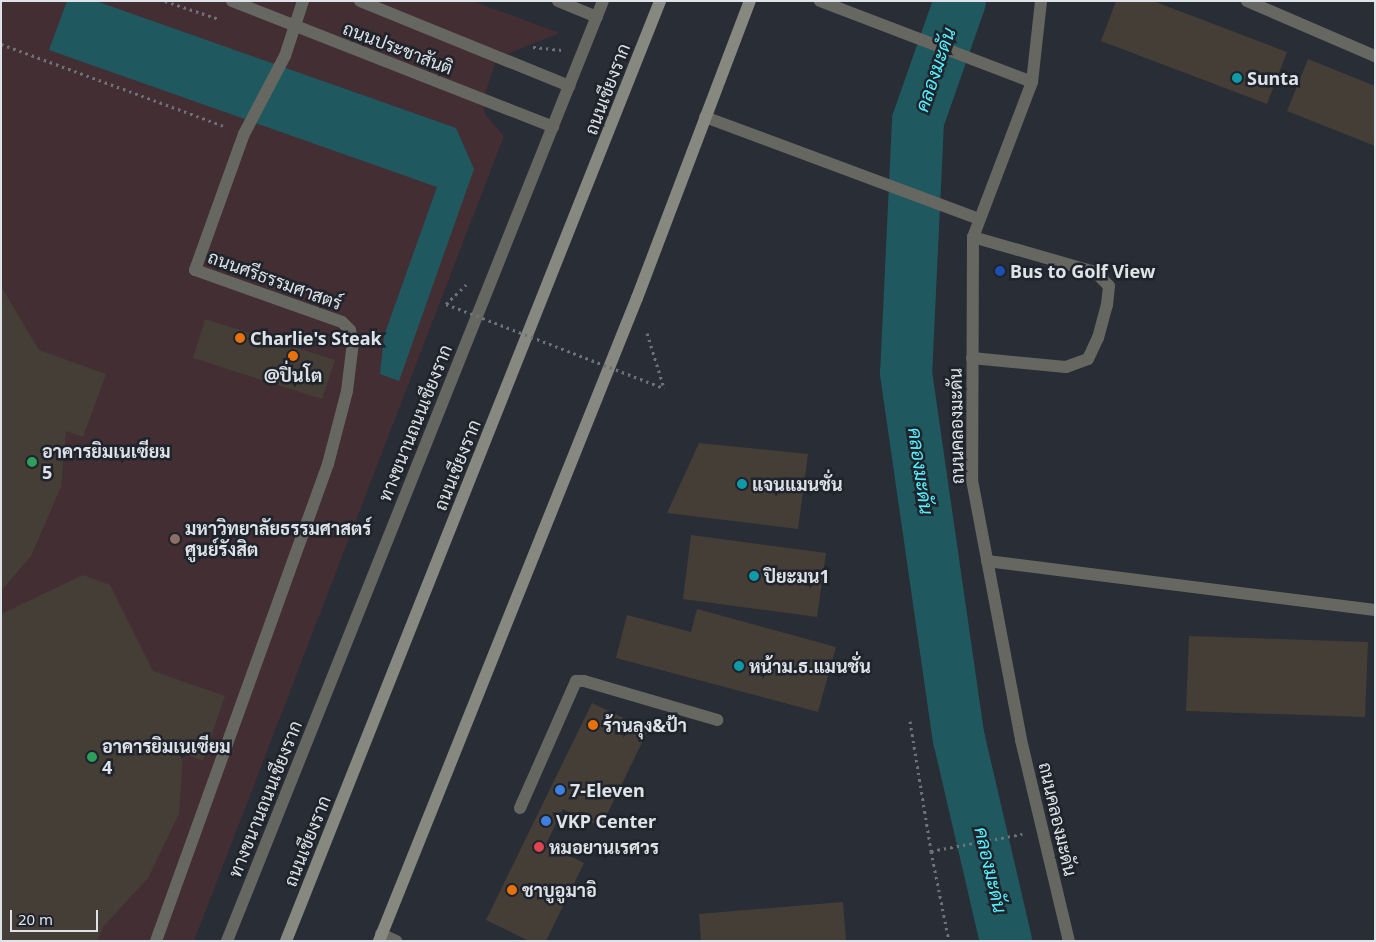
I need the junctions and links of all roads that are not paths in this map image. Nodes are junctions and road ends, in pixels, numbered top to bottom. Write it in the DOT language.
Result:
graph roads {
  1 [pos="232,1"];
  2 [pos="303,1"];
  3 [pos="360,1"];
  4 [pos="558,1"];
  5 [pos="603,1"];
  6 [pos="660,1"];
  7 [pos="750,1"];
  8 [pos="820,1"];
  9 [pos="1041,1"];
  10 [pos="1247,1"];
  11 [pos="572,4"];
  12 [pos="596,17"];
  13 [pos="294,26"];
  14 [pos="1375,56"];
  15 [pos="1032,82"];
  16 [pos="569,86"];
  17 [pos="705,117"];
  18 [pos="553,127"];
  19 [pos="979,219"];
  20 [pos="973,237"];
  21 [pos="972,358"];
  22 [pos="987,561"];
  23 [pos="1375,610"];
  24 [pos="717,720"];
  25 [pos="520,808"];
  26 [pos="380,938"];
  27 [pos="156,941"];
  28 [pos="227,941"];
  29 [pos="286,941"];
  30 [pos="396,941"];
  31 [pos="1069,941"];
  1 -- 13 [label="street, ถนนประชาสันติ"];
  2 -- 13 [label="street, ถนนศรีธรรมศาสตร์"];
  3 -- 16 [label="street, ถนนประชาสันติ"];
  4 -- 11 [label="street"];
  5 -- 12 [label="street, ทางขนานถนนเชียงราก"];
  6 -- 29 [label="main road, ถนนเชียงราก"];
  7 -- 17 [label="main road"];
  8 -- 15 [label="street"];
  9 -- 15 [label="street, ถนนคลองมะดัน"];
  10 -- 14 [label="street"];
  11 -- 12 [label="street"];
  12 -- 16 [label="street, ทางขนานถนนเชียงราก"];
  13 -- 18 [label="street, ถนนประชาสันติ"];
  13 -- 27 [label="street, ถนนศรีธรรมศาสตร์"];
  15 -- 19 [label="street, ถนนคลองมะดัน"];
  16 -- 18 [label="street, ทางขนานถนนเชียงราก"];
  17 -- 19 [label="street"];
  17 -- 26 [label="main road"];
  18 -- 28 [label="street, ทางขนานถนนเชียงราก"];
  19 -- 20 [label="street, ถนนคลองมะดัน"];
  20 -- 21 [label="street, ถนนคลองมะดัน"];
  20 -- 21 [label="street"];
  21 -- 22 [label="street, ถนนคลองมะดัน"];
  22 -- 23 [label="street"];
  22 -- 31 [label="street, ถนนคลองมะดัน"];
  24 -- 25 [label="street"];
  26 -- 30 [label="street"];
}
